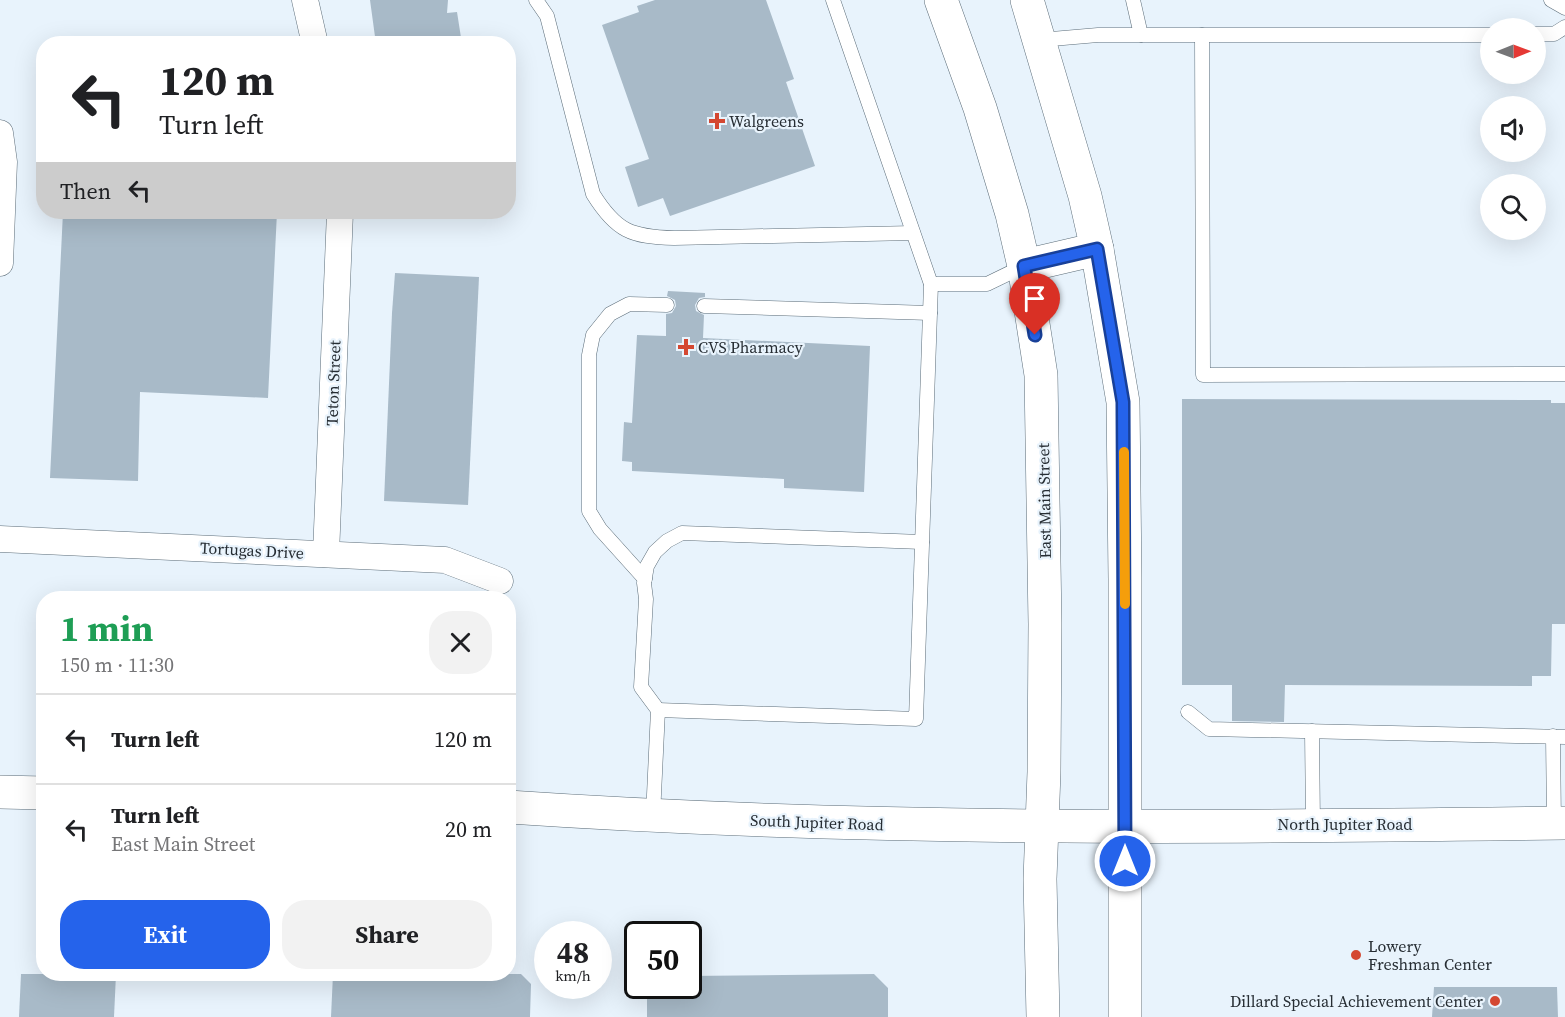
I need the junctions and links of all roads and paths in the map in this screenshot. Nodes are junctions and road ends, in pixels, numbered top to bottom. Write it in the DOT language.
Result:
graph roads {
  1 [pos="305,0"];
  2 [pos="832,0"];
  3 [pos="941,0"];
  4 [pos="1027,0"];
  5 [pos="1132,0"];
  6 [pos="1551,0"];
  7 [pos="542,3"];
  8 [pos="1565,8"];
  9 [pos="1565,27"];
  10 [pos="1546,34"];
  11 [pos="1142,35"];
  12 [pos="1202,35"];
  13 [pos="1480,35"];
  14 [pos="313,36"];
  15 [pos="1040,40"];
  16 [pos="0,133"];
  17 [pos="339,219"];
  18 [pos="913,233"];
  19 [pos="1097,249"];
  20 [pos="0,263"];
  21 [pos="1024,266"];
  22 [pos="931,284"];
  23 [pos="667,305"];
  24 [pos="704,306"];
  25 [pos="930,313"];
  26 [pos="1565,374"];
  27 [pos="0,539"];
  28 [pos="922,542"];
  29 [pos="327,554"];
  30 [pos="645,579"];
  31 [pos="500,581"];
  32 [pos="658,710"];
  33 [pos="1188,712"];
  34 [pos="1312,731"];
  35 [pos="1559,736"];
  36 [pos="0,792"];
  37 [pos="36,793"];
  38 [pos="516,807"];
  39 [pos="653,816"];
  40 [pos="1560,823"];
  41 [pos="1043,825"];
  42 [pos="1313,825"];
  43 [pos="1125,826"];
  44 [pos="1043,1017"];
  45 [pos="1125,1017"];
  1 -- 14 [label="street"];
  2 -- 18 [label="lane"];
  3 -- 21 [label="main road, East Main Street"];
  4 -- 15 [label="main road"];
  5 -- 11 [label="lane"];
  6 -- 8 [label="lane"];
  7 -- 18 [label="lane"];
  9 -- 10 [label="lane"];
  11 -- 12 [label="lane"];
  11 -- 15 [label="lane"];
  12 -- 13 [label="lane"];
  12 -- 26 [label="lane"];
  15 -- 19 [label="main road"];
  16 -- 20 [label="street"];
  17 -- 29 [label="street, Teton Street"];
  18 -- 22 [label="lane"];
  19 -- 21 [label="main road"];
  19 -- 43 [label="main road"];
  21 -- 22 [label="lane"];
  21 -- 41 [label="main road, East Main Street"];
  22 -- 25 [label="lane"];
  23 -- 30 [label="lane"];
  24 -- 25 [label="lane"];
  25 -- 28 [label="lane"];
  27 -- 29 [label="street, Tortugas Drive"];
  28 -- 30 [label="lane"];
  28 -- 32 [label="lane"];
  29 -- 31 [label="street, Tortugas Drive"];
  30 -- 32 [label="lane"];
  32 -- 39 [label="lane"];
  33 -- 34 [label="lane"];
  34 -- 35 [label="lane"];
  34 -- 42 [label="lane"];
  35 -- 40 [label="lane"];
  36 -- 37 [label="main road"];
  38 -- 39 [label="main road, South Jupiter Road"];
  39 -- 41 [label="main road, South Jupiter Road"];
  40 -- 42 [label="main road, North Jupiter Road"];
  41 -- 43 [label="main road, South Jupiter Road"];
  41 -- 44 [label="main road, East Main Street"];
  42 -- 43 [label="main road, North Jupiter Road"];
  43 -- 45 [label="main road"];
}
